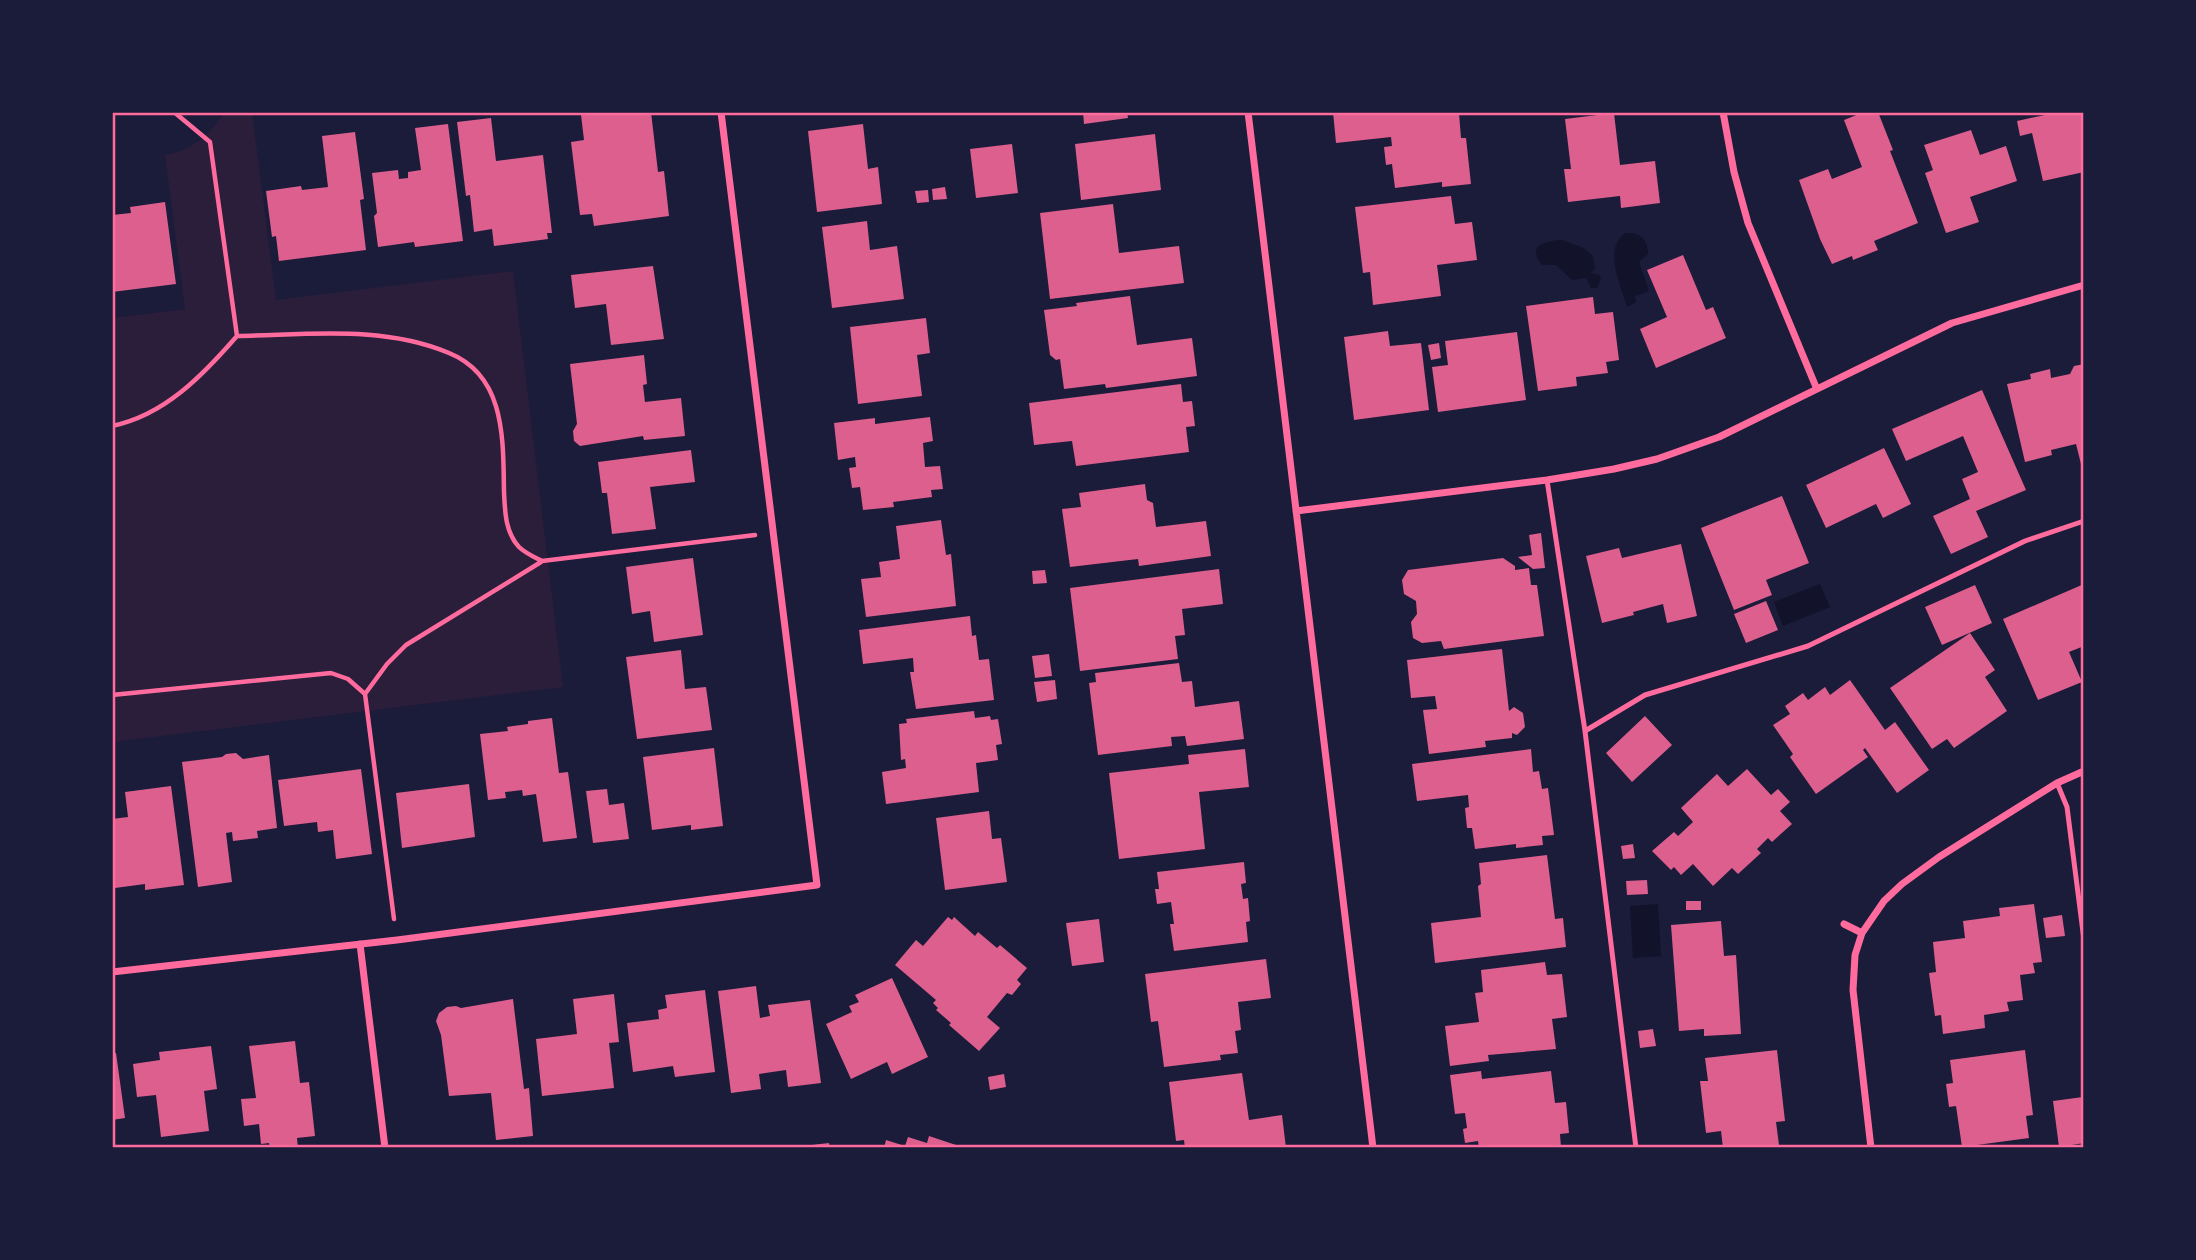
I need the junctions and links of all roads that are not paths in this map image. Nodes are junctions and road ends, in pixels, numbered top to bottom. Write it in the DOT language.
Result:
graph roads {
  1 [pos="721,112"];
  2 [pos="1248,112"];
  3 [pos="1723,112"];
  4 [pos="2084,285"];
  5 [pos="1816,387"];
  6 [pos="1547,480"];
  7 [pos="1296,511"];
  8 [pos="2084,521"];
  9 [pos="1585,731"];
  10 [pos="2084,771"];
  11 [pos="2057,783"];
  12 [pos="1844,924"];
  13 [pos="1862,933"];
  14 [pos="2084,940"];
  15 [pos="360,944"];
  16 [pos="112,972"];
  17 [pos="385,1148"];
  18 [pos="1373,1148"];
  19 [pos="1636,1148"];
  20 [pos="1871,1148"];
  1 -- 15 [label="street"];
  2 -- 7 [label="street"];
  3 -- 5 [label="street"];
  4 -- 5 [label="street"];
  5 -- 6 [label="street"];
  6 -- 7 [label="street"];
  6 -- 9 [label="lane"];
  7 -- 18 [label="street"];
  8 -- 9 [label="lane"];
  9 -- 19 [label="lane"];
  10 -- 11 [label="street"];
  11 -- 13 [label="street"];
  11 -- 14 [label="lane"];
  12 -- 13 [label="street"];
  13 -- 20 [label="street"];
  15 -- 16 [label="street"];
  15 -- 17 [label="street"];
}
